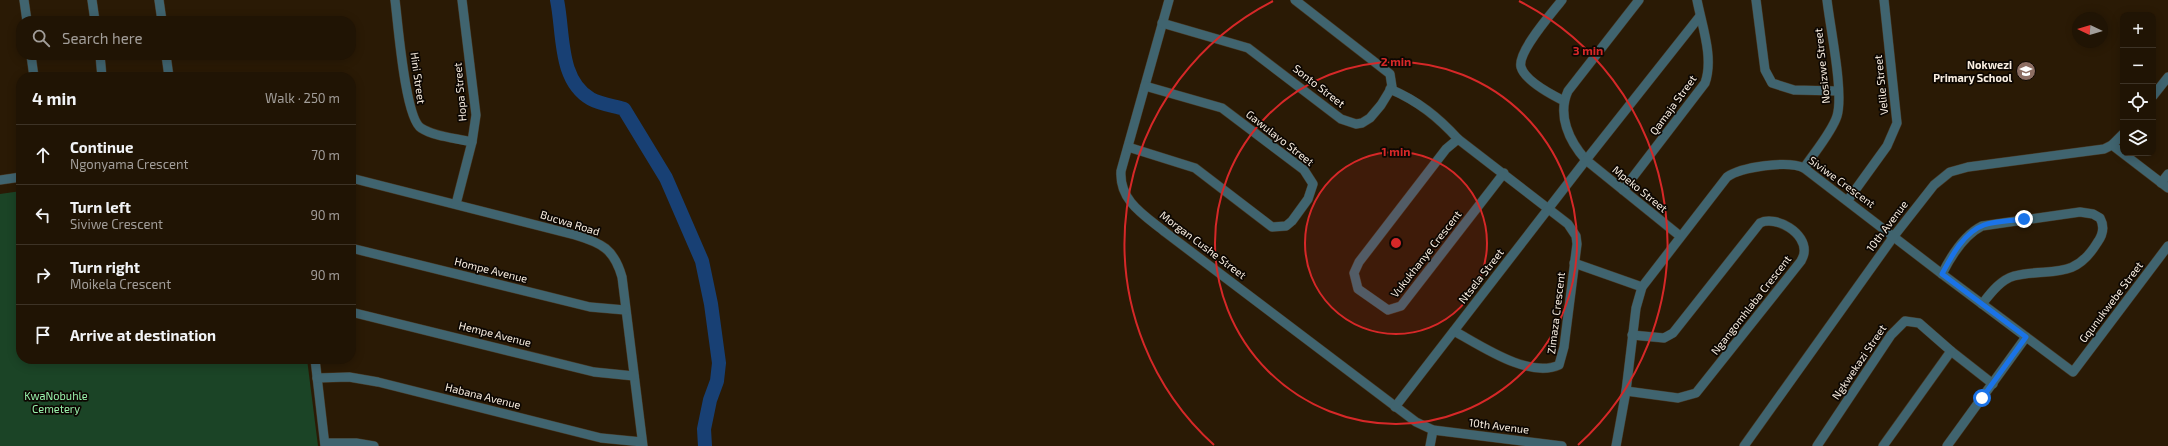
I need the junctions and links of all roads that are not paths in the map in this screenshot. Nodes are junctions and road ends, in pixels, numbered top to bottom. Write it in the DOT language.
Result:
graph roads {
  1 [pos="24,0"];
  2 [pos="92,0"];
  3 [pos="159,0"];
  4 [pos="395,0"];
  5 [pos="462,0"];
  6 [pos="1169,0"];
  7 [pos="1295,0"];
  8 [pos="1562,0"];
  9 [pos="1639,0"];
  10 [pos="1697,0"];
  11 [pos="1756,0"];
  12 [pos="1827,0"];
  13 [pos="1884,0"];
  14 [pos="26,16"];
  15 [pos="94,16"];
  16 [pos="161,16"];
  17 [pos="1700,16"];
  18 [pos="1162,23"];
  19 [pos="32,60"];
  20 [pos="100,60"];
  21 [pos="167,60"];
  22 [pos="33,72"];
  23 [pos="102,72"];
  24 [pos="168,72"];
  25 [pos="2168,77"];
  26 [pos="1145,86"];
  27 [pos="1390,89"];
  28 [pos="1838,91"];
  29 [pos="2156,92"];
  30 [pos="1564,101"];
  31 [pos="2120,137"];
  32 [pos="1458,139"];
  33 [pos="472,142"];
  34 [pos="2112,145"];
  35 [pos="1128,147"];
  36 [pos="1586,160"];
  37 [pos="1804,168"];
  38 [pos="1504,173"];
  39 [pos="2168,174"];
  40 [pos="16,178"];
  41 [pos="356,179"];
  42 [pos="0,180"];
  43 [pos="2165,186"];
  44 [pos="1623,190"];
  45 [pos="1848,200"];
  46 [pos="456,204"];
  47 [pos="1547,210"];
  48 [pos="1680,236"];
  49 [pos="1894,236"];
  50 [pos="2168,246"];
  51 [pos="356,249"];
  52 [pos="1574,263"];
  53 [pos="1942,274"];
  54 [pos="1642,287"];
  55 [pos="1982,304"];
  56 [pos="626,310"];
  57 [pos="356,313"];
  58 [pos="1454,331"];
  59 [pos="1632,335"];
  60 [pos="2026,337"];
  61 [pos="1951,351"];
  62 [pos="315,364"];
  63 [pos="2073,372"];
  64 [pos="634,376"];
  65 [pos="317,378"];
  66 [pos="1993,384"];
  67 [pos="1626,391"];
  68 [pos="1395,407"];
  69 [pos="1433,430"];
  70 [pos="643,444"];
  71 [pos="325,445"];
  72 [pos="374,446"];
  73 [pos="1430,446"];
  74 [pos="1562,446"];
  75 [pos="1616,446"];
  76 [pos="1744,446"];
  77 [pos="1817,446"];
  78 [pos="1883,446"];
  79 [pos="1947,446"];
  1 -- 14 [label="street"];
  2 -- 15 [label="street"];
  3 -- 16 [label="street"];
  4 -- 33 [label="street, Hini Street"];
  5 -- 33 [label="street, Hopa Street"];
  6 -- 18 [label="street, Morgan Cushe Street"];
  7 -- 27 [label="street"];
  8 -- 30 [label="street"];
  9 -- 30 [label="street"];
  10 -- 17 [label="street, Qamaja Street"];
  11 -- 28 [label="street"];
  12 -- 28 [label="street, Nosizwe Street"];
  13 -- 45 [label="street, Velile Street"];
  17 -- 36 [label="street, Ntsela Street"];
  17 -- 44 [label="street, Qamaja Street"];
  18 -- 26 [label="street, Morgan Cushe Street"];
  18 -- 27 [label="street, Sonto Street"];
  19 -- 22 [label="street"];
  20 -- 23 [label="street"];
  21 -- 24 [label="street"];
  25 -- 29 [label="street"];
  26 -- 35 [label="street, Morgan Cushe Street"];
  26 -- 35 [label="street, Gawulayo Street"];
  27 -- 32 [label="street"];
  28 -- 37 [label="street, Nosizwe Street"];
  30 -- 36 [label="street, Mpeko Street"];
  31 -- 34 [label="street, 10th Avenue"];
  32 -- 38 [label="street"];
  32 -- 38 [label="street, Vukukhanye Crescent"];
  33 -- 46 [label="street, Hopa Street"];
  34 -- 43 [label="street"];
  34 -- 49 [label="street, 10th Avenue"];
  35 -- 68 [label="street, Morgan Cushe Street"];
  36 -- 44 [label="street, Mpeko Street"];
  36 -- 47 [label="street, Ntsela Street"];
  37 -- 45 [label="street, Siviwe Crescent"];
  37 -- 48 [label="street, Siviwe Crescent"];
  38 -- 47 [label="street"];
  39 -- 43 [label="street"];
  40 -- 42 [label="street"];
  41 -- 46 [label="street, Bucwa Road"];
  44 -- 48 [label="street, Mpeko Street"];
  45 -- 49 [label="street, Siviwe Crescent"];
  46 -- 56 [label="street, Bucwa Road"];
  47 -- 52 [label="street, Zimaza Crescent"];
  47 -- 58 [label="street, Ntsela Street"];
  48 -- 54 [label="street, Siviwe Crescent"];
  49 -- 53 [label="street, Siviwe Crescent"];
  49 -- 76 [label="street, 10th Avenue"];
  50 -- 63 [label="street, Gqunukwebe Street"];
  51 -- 56 [label="street, Hompe Avenue"];
  52 -- 54 [label="street"];
  52 -- 58 [label="street, Zimaza Crescent"];
  53 -- 55 [label="street, Siviwe Crescent"];
  53 -- 55 [label="street"];
  54 -- 59 [label="street, Siviwe Crescent"];
  55 -- 60 [label="street, Siviwe Crescent"];
  56 -- 64 [label="street, Bucwa Road"];
  57 -- 64 [label="street, Hempe Avenue"];
  58 -- 68 [label="street, Ntsela Street"];
  59 -- 67 [label="street, Siviwe Crescent"];
  59 -- 67 [label="street, Ngangomhlaba Crescent"];
  60 -- 63 [label="street, Siviwe Crescent"];
  60 -- 66 [label="street"];
  61 -- 66 [label="street, Ngkwekazi Street"];
  61 -- 77 [label="street, Ngkwekazi Street"];
  61 -- 78 [label="street"];
  62 -- 65 [label="street"];
  64 -- 70 [label="street, Bucwa Road"];
  65 -- 70 [label="street, Habana Avenue"];
  65 -- 71 [label="street"];
  66 -- 79 [label="street"];
  67 -- 75 [label="street, Siviwe Crescent"];
  68 -- 69 [label="street, Morgan Cushe Street"];
  69 -- 73 [label="street"];
  69 -- 74 [label="street, 10th Avenue"];
  71 -- 72 [label="street"];
}
